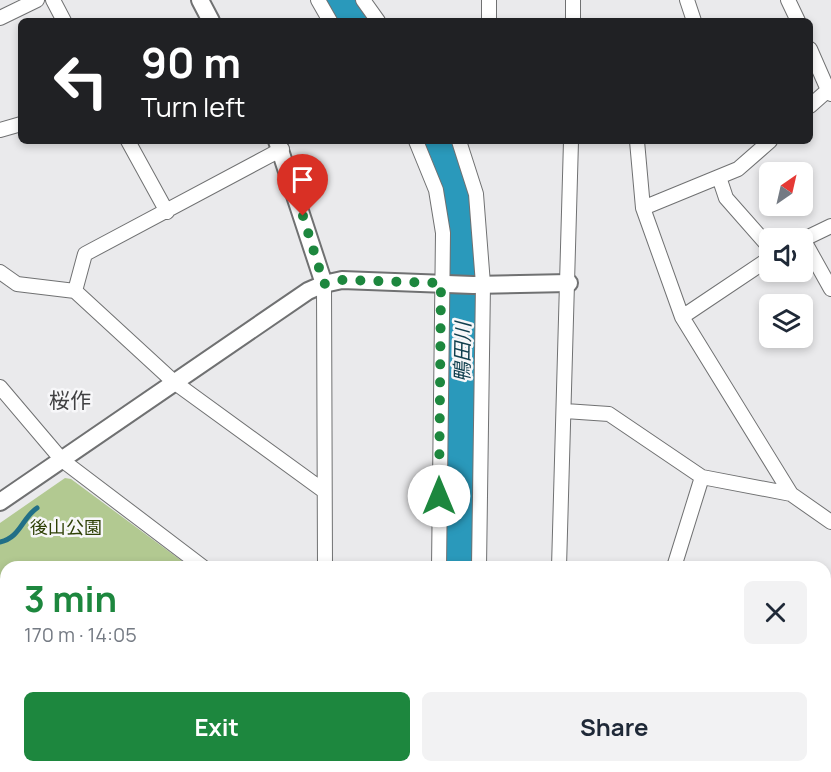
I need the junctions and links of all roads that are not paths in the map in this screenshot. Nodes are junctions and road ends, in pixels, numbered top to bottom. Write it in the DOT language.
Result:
graph roads {
  1 [pos="37,0"];
  2 [pos="53,0"];
  3 [pos="200,0"];
  4 [pos="318,0"];
  5 [pos="363,0"];
  6 [pos="489,0"];
  7 [pos="573,0"];
  8 [pos="687,0"];
  9 [pos="788,0"];
  10 [pos="0,18"];
  11 [pos="62,18"];
  12 [pos="209,18"];
  13 [pos="328,18"];
  14 [pos="376,18"];
  15 [pos="489,18"];
  16 [pos="573,18"];
  17 [pos="693,18"];
  18 [pos="797,18"];
  19 [pos="813,54"];
  20 [pos="830,91"];
  21 [pos="813,104"];
  22 [pos="18,125"];
  23 [pos="0,130"];
  24 [pos="130,144"];
  25 [pos="417,144"];
  26 [pos="460,144"];
  27 [pos="571,144"];
  28 [pos="637,144"];
  29 [pos="767,144"];
  30 [pos="279,145"];
  31 [pos="719,177"];
  32 [pos="643,208"];
  33 [pos="167,212"];
  34 [pos="831,226"];
  35 [pos="813,234"];
  36 [pos="759,236"];
  37 [pos="813,257"];
  38 [pos="759,265"];
  39 [pos="0,272"];
  40 [pos="569,283"];
  41 [pos="324,284"];
  42 [pos="444,284"];
  43 [pos="478,284"];
  44 [pos="831,289"];
  45 [pos="75,291"];
  46 [pos="682,316"];
  47 [pos="174,382"];
  48 [pos="0,387"];
  49 [pos="565,411"];
  50 [pos="62,460"];
  51 [pos="702,477"];
  52 [pos="324,491"];
  53 [pos="791,494"];
  54 [pos="0,502"];
  55 [pos="831,522"];
  56 [pos="195,561"];
  57 [pos="325,561"];
  58 [pos="439,561"];
  59 [pos="479,561"];
  60 [pos="559,561"];
  61 [pos="676,561"];
  1 -- 10 [label="street"];
  2 -- 11 [label="street"];
  3 -- 12 [label="street"];
  4 -- 13 [label="street"];
  5 -- 14 [label="street"];
  6 -- 15 [label="street"];
  7 -- 16 [label="street"];
  8 -- 17 [label="street"];
  9 -- 18 [label="street"];
  19 -- 20 [label="street"];
  20 -- 21 [label="street"];
  22 -- 23 [label="street"];
  24 -- 33 [label="street"];
  25 -- 42 [label="street"];
  26 -- 43 [label="street"];
  27 -- 40 [label="street"];
  28 -- 32 [label="street"];
  29 -- 31 [label="street"];
  30 -- 33 [label="street"];
  30 -- 41 [label="street"];
  31 -- 32 [label="street"];
  31 -- 36 [label="street"];
  32 -- 46 [label="street"];
  33 -- 45 [label="street"];
  34 -- 35 [label="street"];
  37 -- 44 [label="street"];
  38 -- 46 [label="street"];
  39 -- 45 [label="street"];
  40 -- 43 [label="street"];
  40 -- 49 [label="street"];
  41 -- 42 [label="street"];
  41 -- 47 [label="street"];
  41 -- 52 [label="street"];
  42 -- 43 [label="street"];
  42 -- 58 [label="street"];
  43 -- 59 [label="street"];
  45 -- 47 [label="street"];
  46 -- 53 [label="street"];
  47 -- 50 [label="street"];
  47 -- 52 [label="street"];
  48 -- 50 [label="street"];
  49 -- 51 [label="street"];
  49 -- 60 [label="street"];
  50 -- 54 [label="street"];
  50 -- 56 [label="street"];
  51 -- 53 [label="street"];
  51 -- 61 [label="street"];
  52 -- 57 [label="street"];
  53 -- 55 [label="street"];
}
